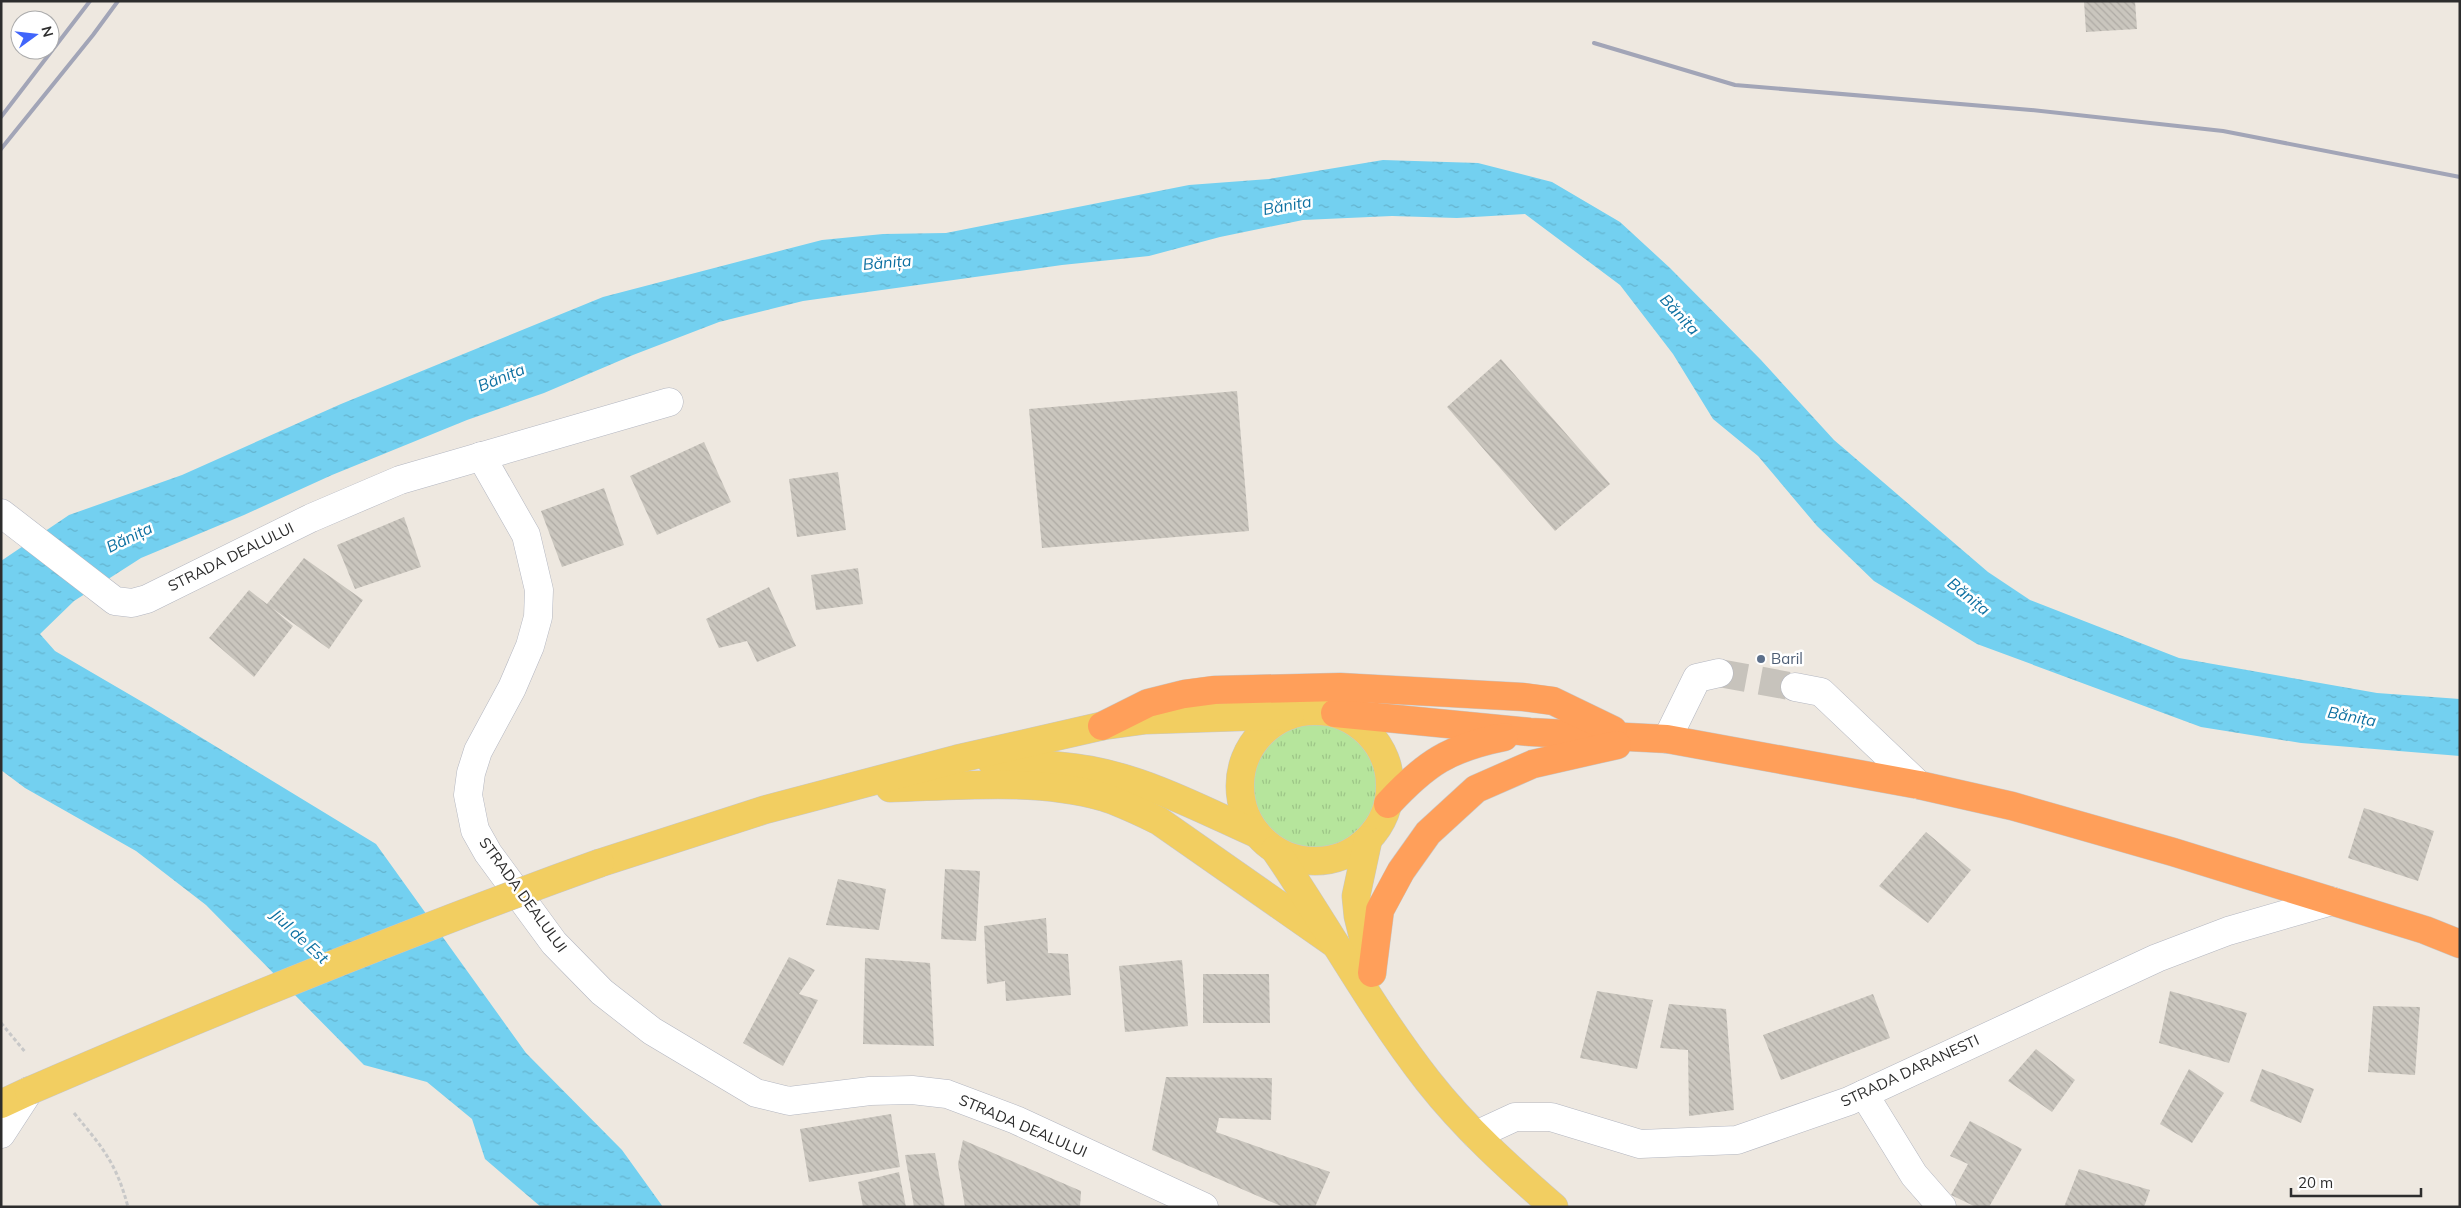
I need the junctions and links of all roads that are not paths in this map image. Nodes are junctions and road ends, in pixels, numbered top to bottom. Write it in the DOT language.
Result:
graph roads {
  1 [pos="669,402"];
  2 [pos="481,456"];
  3 [pos="8,518"];
  4 [pos="1719,673"];
  5 [pos="1796,687"];
  6 [pos="1335,713"];
  7 [pos="1290,715"];
  8 [pos="1102,726"];
  9 [pos="1530,732"];
  10 [pos="1647,737"];
  11 [pos="957,759"];
  12 [pos="1919,785"];
  13 [pos="846,788"];
  14 [pos="1388,804"];
  15 [pos="1368,840"];
  16 [pos="1266,842"];
  17 [pos="2332,901"];
  18 [pos="1335,944"];
  19 [pos="2460,944"];
  20 [pos="1372,973"];
  21 [pos="1383,1017"];
  22 [pos="29,1091"];
  23 [pos="1864,1094"];
  24 [pos="1,1104"];
  25 [pos="1,1134"];
  26 [pos="1476,1136"];
  27 [pos="1204,1207"];
  28 [pos="1554,1207"];
  29 [pos="1942,1207"];
  1 -- 2 [label="street, STRADA DEALULUI"];
  2 -- 3 [label="street, STRADA DEALULUI"];
  2 -- 27 [label="street, STRADA DEALULUI"];
  4 -- 10 [label="street"];
  5 -- 12 [label="street"];
  6 -- 7 [label="main road"];
  6 -- 9 [label="highway"];
  6 -- 14 [label="main road"];
  7 -- 8 [label="main road"];
  7 -- 16 [label="main road"];
  8 -- 10 [label="highway"];
  8 -- 11 [label="main road"];
  9 -- 10 [label="highway"];
  9 -- 14 [label="highway"];
  10 -- 12 [label="highway"];
  10 -- 20 [label="highway"];
  11 -- 13 [label="main road"];
  11 -- 16 [label="main road"];
  12 -- 17 [label="highway"];
  13 -- 18 [label="main road"];
  13 -- 22 [label="main road, bridge"];
  14 -- 15 [label="main road"];
  15 -- 16 [label="main road"];
  15 -- 20 [label="main road"];
  16 -- 18 [label="main road"];
  17 -- 19 [label="highway"];
  17 -- 23 [label="street, STRADA DARANESTI"];
  18 -- 21 [label="main road"];
  20 -- 21 [label="main road"];
  21 -- 26 [label="main road"];
  22 -- 24 [label="main road"];
  22 -- 25 [label="street"];
  23 -- 26 [label="street, STRADA DARANESTI"];
  23 -- 29 [label="street"];
  26 -- 28 [label="main road"];
}
